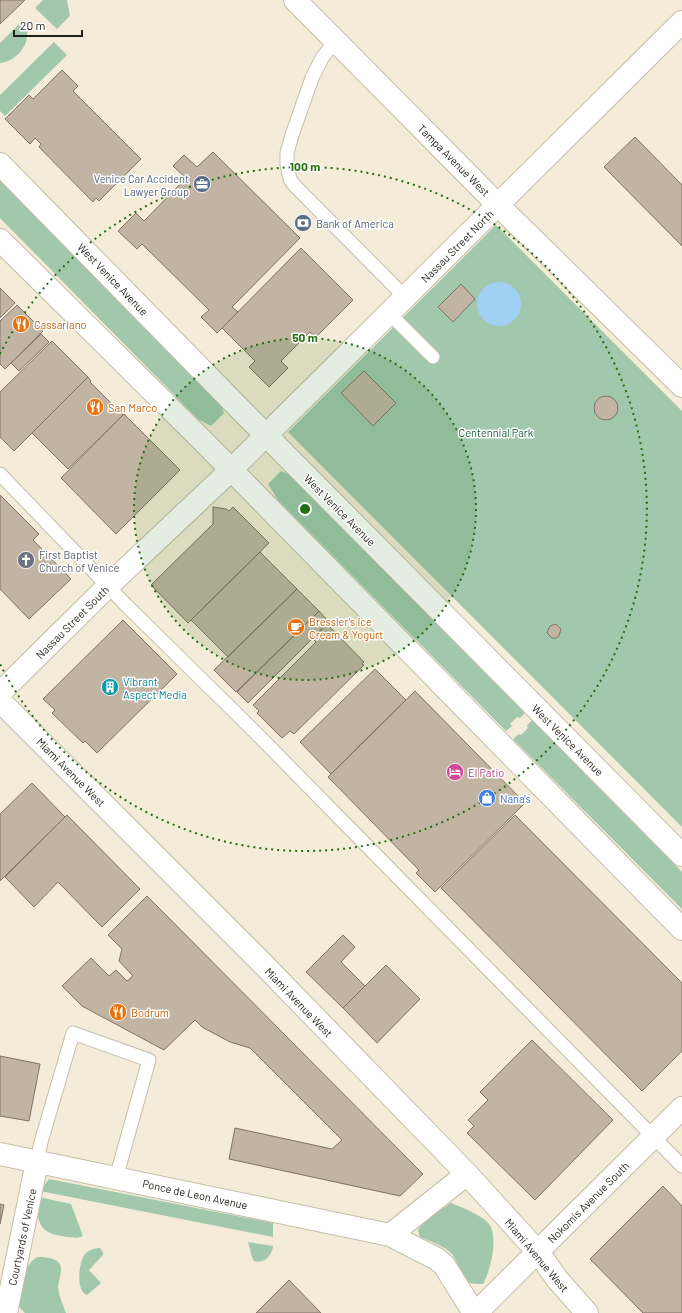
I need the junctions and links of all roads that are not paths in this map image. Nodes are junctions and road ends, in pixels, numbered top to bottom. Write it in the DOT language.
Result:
graph roads {
  1 [pos="295,0"];
  2 [pos="682,22"];
  3 [pos="335,41"];
  4 [pos="0,164"];
  5 [pos="498,205"];
  6 [pos="0,240"];
  7 [pos="405,297"];
  8 [pos="390,313"];
  9 [pos="433,357"];
  10 [pos="680,378"];
  11 [pos="266,435"];
  12 [pos="231,470"];
  13 [pos="0,474"];
  14 [pos="108,586"];
  15 [pos="0,693"];
  16 [pos="0,701"];
  17 [pos="682,855"];
  18 [pos="682,929"];
  19 [pos="682,1108"];
  20 [pos="653,1137"];
  21 [pos="0,1154"];
  22 [pos="37,1162"];
  23 [pos="682,1166"];
  24 [pos="467,1174"];
  25 [pos="116,1178"];
  26 [pos="390,1235"];
  27 [pos="538,1252"];
  28 [pos="6,1313"];
  29 [pos="475,1313"];
  30 [pos="587,1313"];
  1 -- 3 [label="street, Tampa Avenue West"];
  2 -- 5 [label="street, Nassau Street North"];
  3 -- 5 [label="street, Tampa Avenue West"];
  3 -- 7 [label="lane"];
  4 -- 11 [label="street, West Venice Avenue"];
  5 -- 7 [label="street, Nassau Street North"];
  5 -- 10 [label="street, Tampa Avenue West"];
  6 -- 12 [label="street"];
  7 -- 8 [label="street, Nassau Street North"];
  8 -- 9 [label="lane"];
  8 -- 11 [label="street, Nassau Street North"];
  11 -- 12 [label="street, Nassau Street North"];
  11 -- 17 [label="street, West Venice Avenue"];
  12 -- 14 [label="street, Nassau Street South"];
  12 -- 18 [label="street"];
  13 -- 14 [label="lane"];
  14 -- 15 [label="street, Nassau Street South"];
  14 -- 20 [label="lane"];
  16 -- 24 [label="street, Miami Avenue West"];
  19 -- 20 [label="street, Nokomis Avenue South"];
  20 -- 23 [label="lane"];
  20 -- 27 [label="street, Nokomis Avenue South"];
  21 -- 22 [label="street, Ponce de Leon Avenue"];
  22 -- 25 [label="street, Ponce de Leon Avenue"];
  22 -- 25 [label="lane"];
  22 -- 28 [label="street, Courtyards of Venice"];
  24 -- 26 [label="street"];
  24 -- 27 [label="street, Miami Avenue West"];
  25 -- 26 [label="street, Ponce de Leon Avenue"];
  26 -- 29 [label="street, Ponce de Leon Avenue"];
  27 -- 29 [label="street, Nokomis Avenue South"];
  27 -- 30 [label="street, Miami Avenue West"];
}
